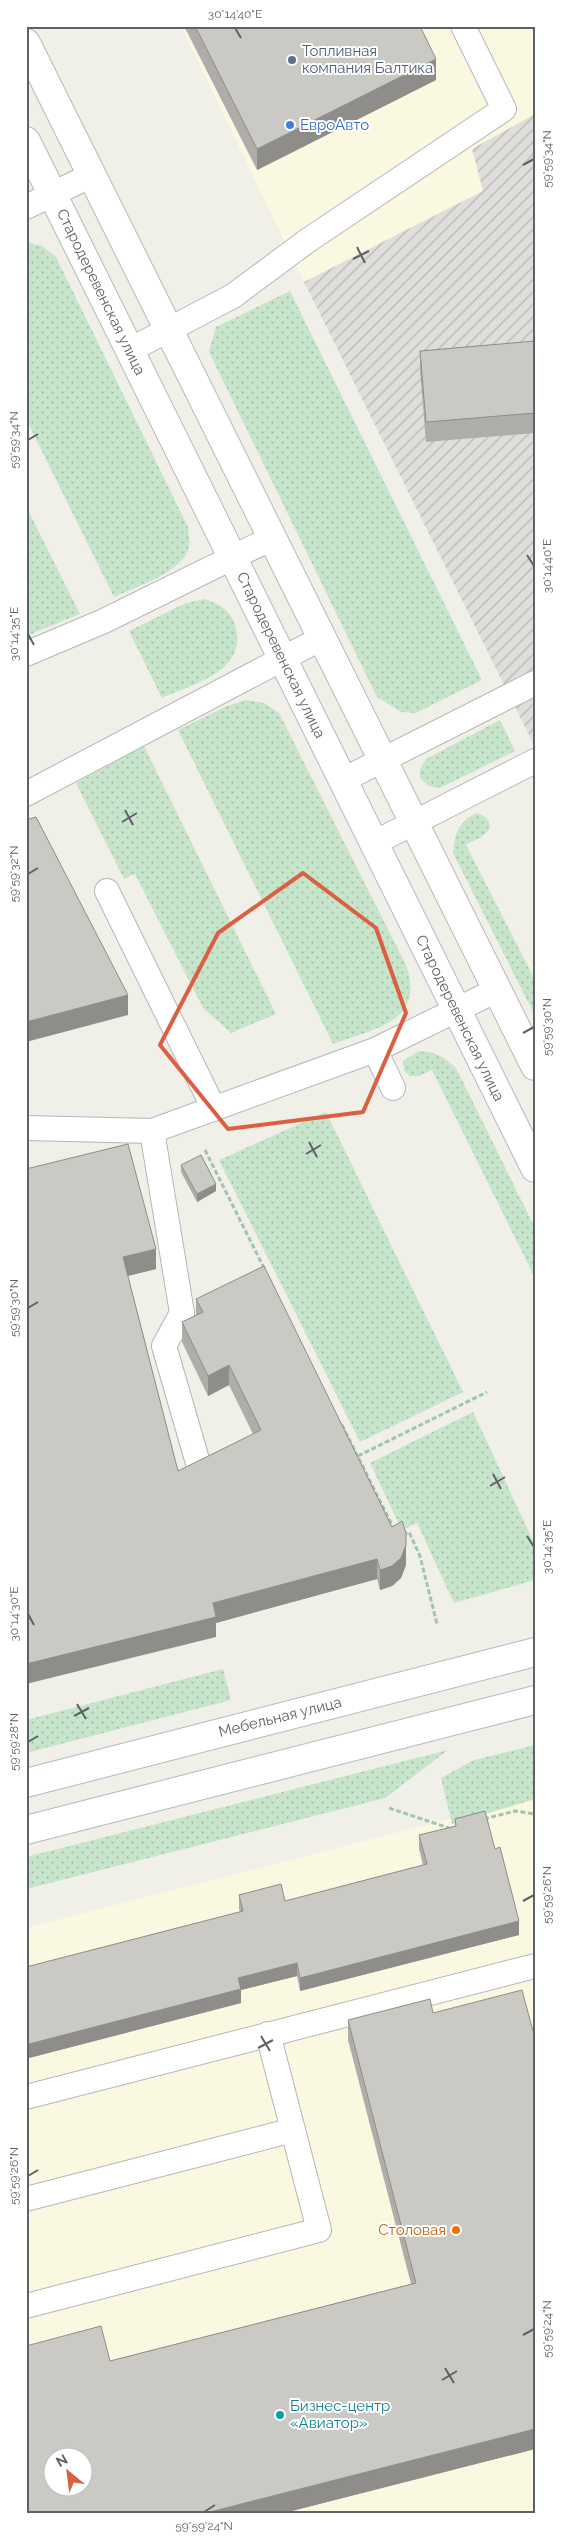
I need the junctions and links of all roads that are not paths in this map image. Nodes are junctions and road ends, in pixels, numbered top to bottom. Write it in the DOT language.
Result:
graph roads {
  1 [pos="463,26"];
  2 [pos="26,43"];
  3 [pos="26,142"];
  4 [pos="92,175"];
  5 [pos="52,194"];
  6 [pos="26,207"];
  7 [pos="168,330"];
  8 [pos="130,350"];
  9 [pos="272,538"];
  10 [pos="232,557"];
  11 [pos="322,638"];
  12 [pos="26,654"];
  13 [pos="282,658"];
  14 [pos="535,683"];
  15 [pos="382,760"];
  16 [pos="535,761"];
  17 [pos="342,780"];
  18 [pos="26,794"];
  19 [pos="414,823"];
  20 [pos="374,843"];
  21 [pos="107,891"];
  22 [pos="497,990"];
  23 [pos="456,1010"];
  24 [pos="375,1050"];
  25 [pos="535,1066"];
  26 [pos="393,1088"];
  27 [pos="214,1109"];
  28 [pos="26,1128"];
  29 [pos="152,1131"];
  30 [pos="535,1168"];
  31 [pos="198,1463"];
  32 [pos="535,1652"];
  33 [pos="535,1700"];
  34 [pos="26,1783"];
  35 [pos="26,1830"];
  36 [pos="535,1966"];
  37 [pos="268,2034"];
  38 [pos="26,2097"];
  39 [pos="293,2130"];
  40 [pos="26,2199"];
  41 [pos="26,2306"];
  1 -- 7 [label="lane"];
  2 -- 4 [label="street"];
  3 -- 5 [label="street, Стародеревенская улица"];
  4 -- 5 [label="lane"];
  4 -- 7 [label="street"];
  5 -- 6 [label="lane"];
  5 -- 8 [label="street, Стародеревенская улица"];
  7 -- 8 [label="lane"];
  7 -- 9 [label="street"];
  8 -- 10 [label="street, Стародеревенская улица"];
  9 -- 10 [label="lane"];
  9 -- 11 [label="street"];
  10 -- 12 [label="lane"];
  10 -- 13 [label="street, Стародеревенская улица"];
  11 -- 13 [label="lane"];
  11 -- 15 [label="street"];
  13 -- 17 [label="street, Стародеревенская улица"];
  13 -- 18 [label="lane"];
  14 -- 15 [label="lane"];
  15 -- 17 [label="lane"];
  15 -- 19 [label="street"];
  16 -- 19 [label="lane"];
  17 -- 20 [label="street, Стародеревенская улица"];
  19 -- 20 [label="lane"];
  19 -- 22 [label="street"];
  20 -- 23 [label="street, Стародеревенская улица"];
  21 -- 27 [label="lane"];
  22 -- 23 [label="lane"];
  22 -- 25 [label="street"];
  23 -- 24 [label="lane"];
  23 -- 30 [label="street, Стародеревенская улица"];
  24 -- 26 [label="lane"];
  24 -- 27 [label="lane"];
  27 -- 29 [label="lane"];
  28 -- 29 [label="lane"];
  29 -- 31 [label="lane"];
  32 -- 34 [label="street, Мебельная улица"];
  33 -- 35 [label="street"];
  36 -- 37 [label="lane"];
  37 -- 38 [label="lane"];
  37 -- 39 [label="lane"];
  39 -- 40 [label="lane"];
  39 -- 41 [label="lane"];
}
